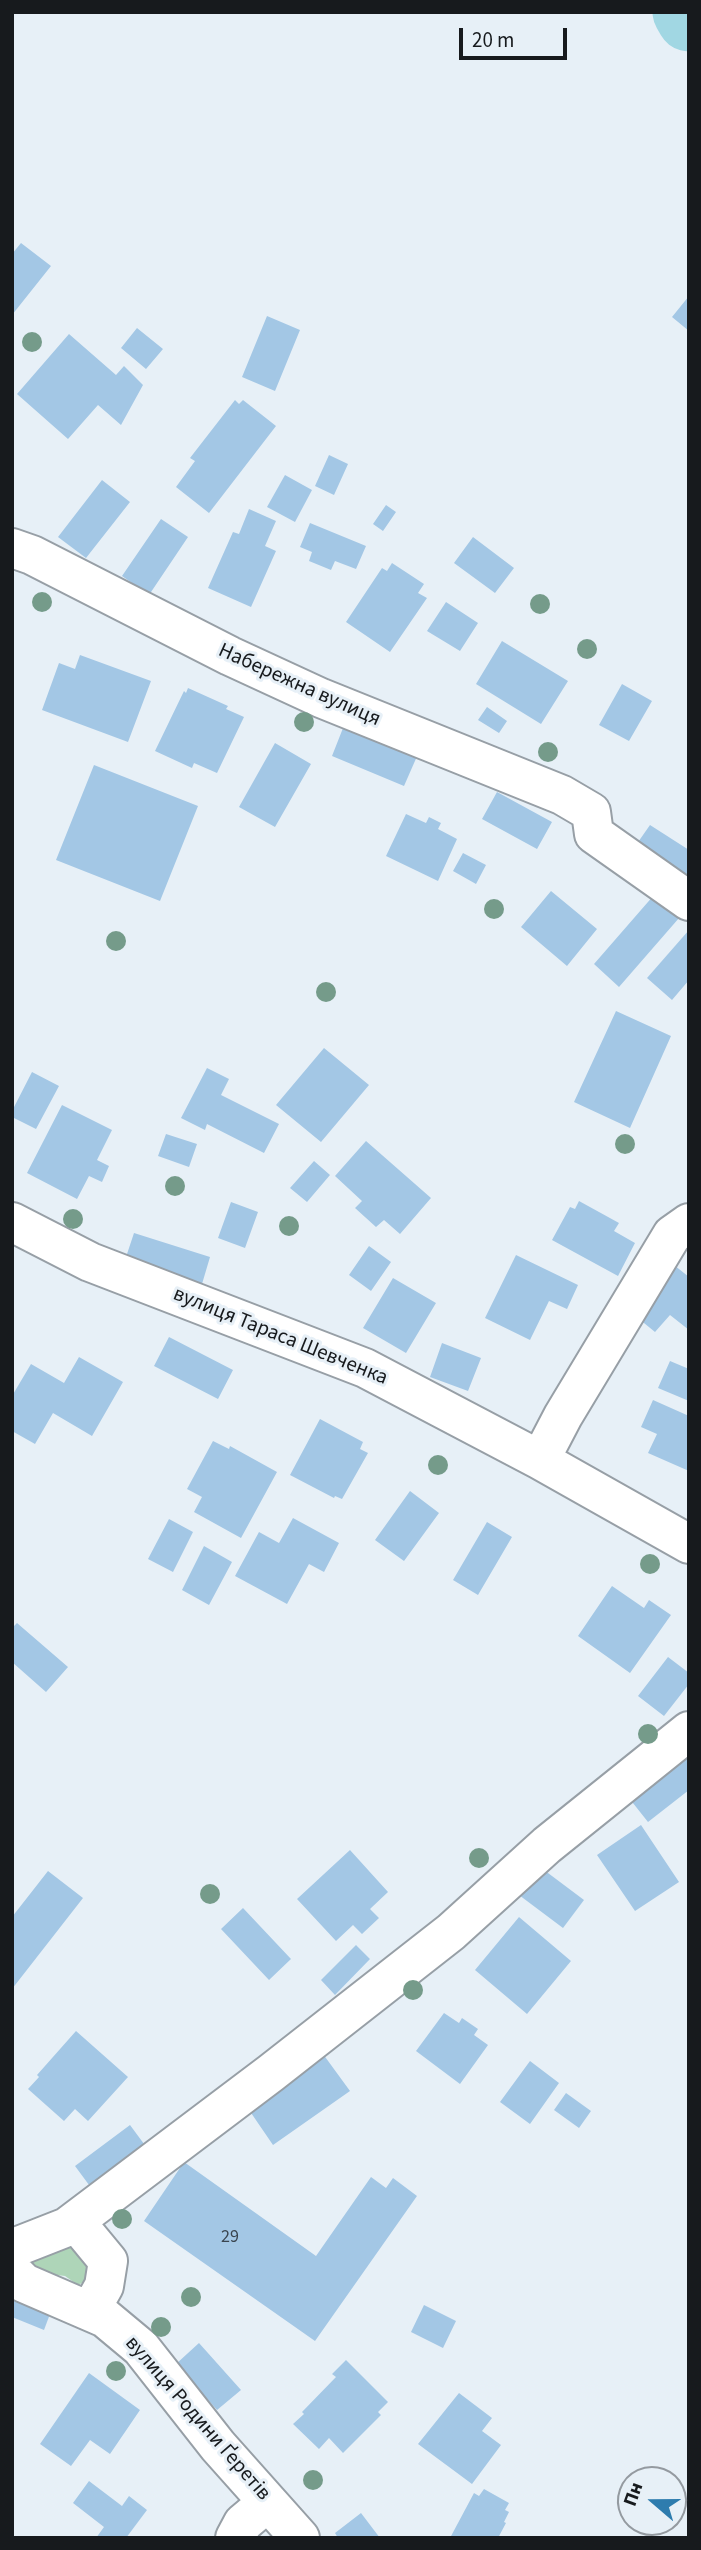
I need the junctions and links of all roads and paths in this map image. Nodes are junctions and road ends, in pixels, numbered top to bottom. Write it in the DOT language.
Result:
graph roads {
  1 [pos="12,548"];
  2 [pos="689,901"];
  3 [pos="12,1223"];
  4 [pos="689,1223"];
  5 [pos="540,1460"];
  6 [pos="689,1545"];
  7 [pos="689,1731"];
  8 [pos="75,2221"];
  9 [pos="13,2255"];
  10 [pos="90,2311"];
  11 [pos="268,2502"];
  12 [pos="235,2538"];
  13 [pos="300,2538"];
  1 -- 2 [label="street, Набережна вулиця"];
  3 -- 5 [label="street, вулиця Тараса Шевченка"];
  4 -- 5 [label="street"];
  5 -- 6 [label="street, вулиця Тараса Шевченка"];
  7 -- 8 [label="street"];
  8 -- 9 [label="street"];
  8 -- 10 [label="street"];
  9 -- 10 [label="street, вулиця Родини Ґеретів"];
  10 -- 11 [label="street, вулиця Родини Ґеретів"];
  11 -- 12 [label="street"];
  11 -- 13 [label="street, вулиця Родини Ґеретів"];
}
